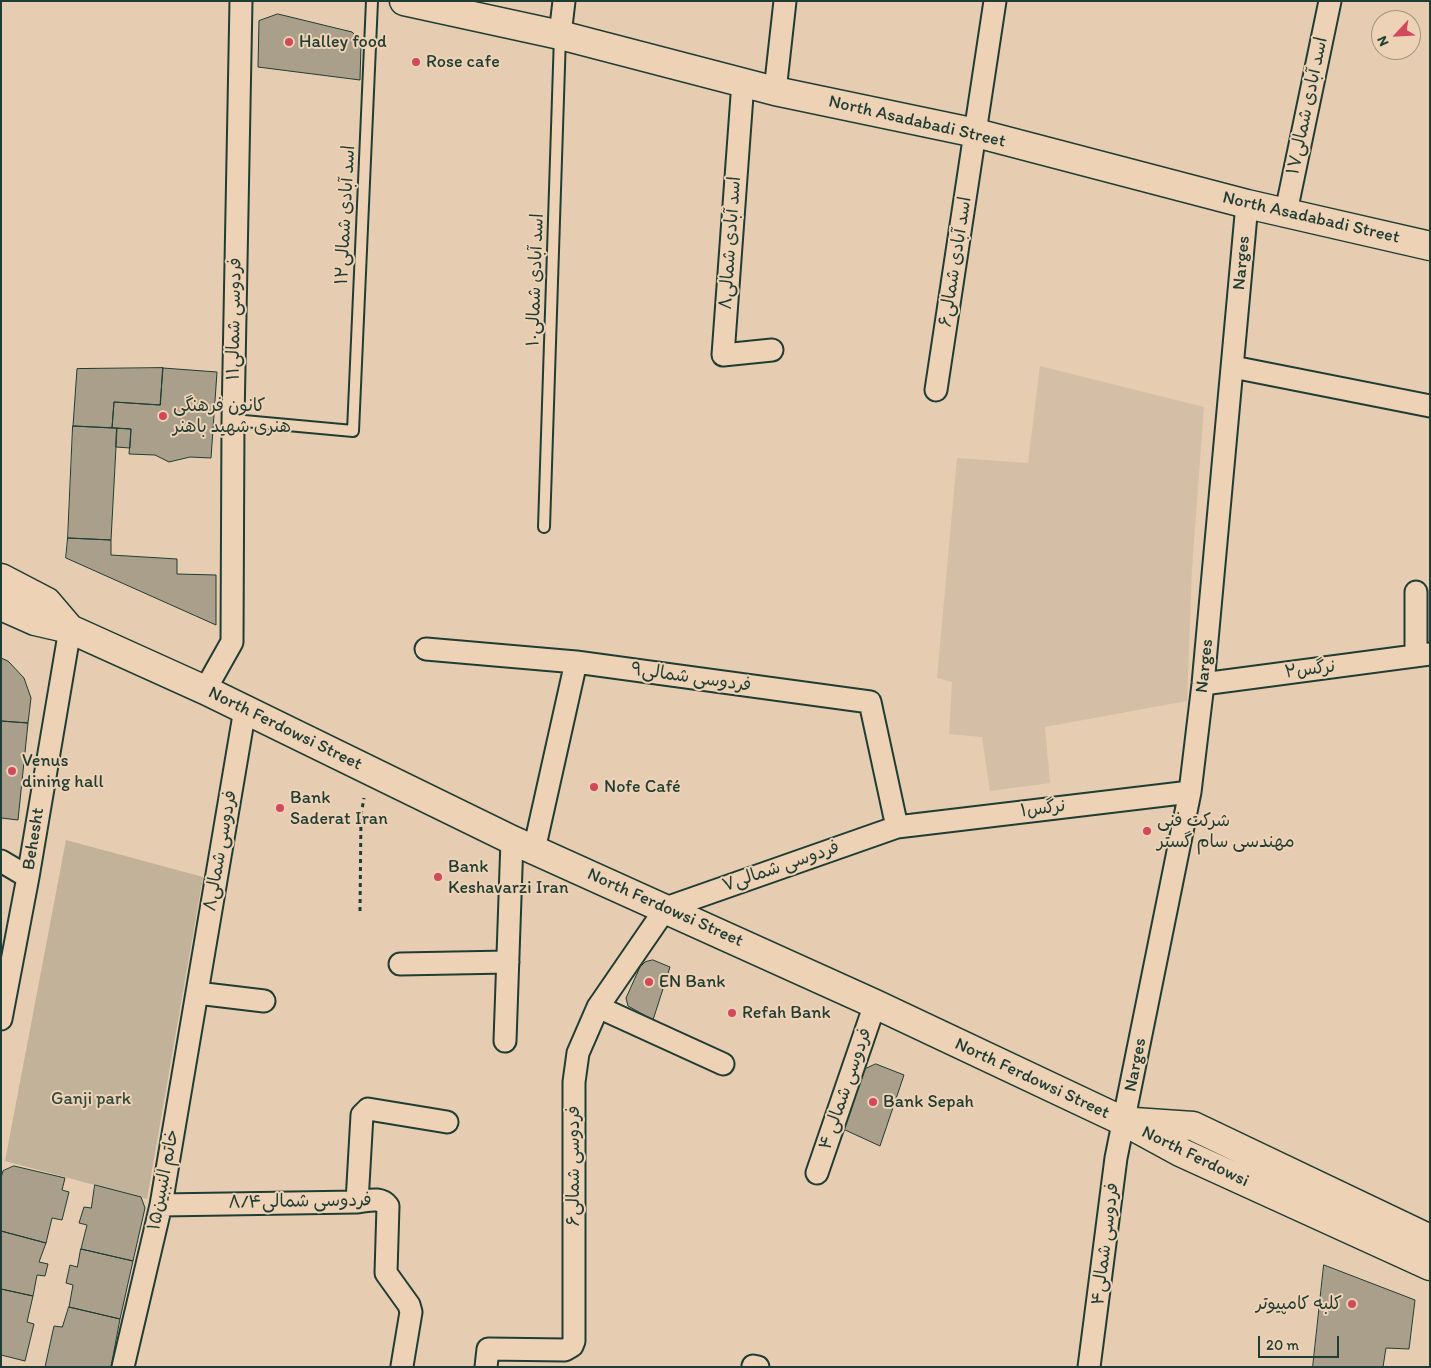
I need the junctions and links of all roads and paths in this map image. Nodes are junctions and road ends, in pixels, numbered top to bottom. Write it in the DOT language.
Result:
graph roads {
  1 [pos="241,1"];
  2 [pos="372,1"];
  3 [pos="404,1"];
  4 [pos="564,1"];
  5 [pos="785,1"];
  6 [pos="995,1"];
  7 [pos="1330,1"];
  8 [pos="560,35"];
  9 [pos="743,82"];
  10 [pos="775,90"];
  11 [pos="976,134"];
  12 [pos="1247,204"];
  13 [pos="1286,212"];
  14 [pos="1429,240"];
  15 [pos="772,350"];
  16 [pos="1233,367"];
  17 [pos="936,390"];
  18 [pos="1430,406"];
  19 [pos="233,420"];
  20 [pos="544,527"];
  21 [pos="1,578"];
  22 [pos="1416,592"];
  23 [pos="1,606"];
  24 [pos="70,629"];
  25 [pos="426,649"];
  26 [pos="1423,655"];
  27 [pos="576,662"];
  28 [pos="1203,684"];
  29 [pos="205,690"];
  30 [pos="245,710"];
  31 [pos="369,770"];
  32 [pos="1190,792"];
  33 [pos="897,827"];
  34 [pos="523,845"];
  35 [pos="1,861"];
  36 [pos="28,877"];
  37 [pos="666,908"];
  38 [pos="360,911"];
  39 [pos="508,962"];
  40 [pos="400,964"];
  41 [pos="197,993"];
  42 [pos="264,1001"];
  43 [pos="875,1004"];
  44 [pos="598,1007"];
  45 [pos="1,1019"];
  46 [pos="505,1041"];
  47 [pos="723,1064"];
  48 [pos="447,1122"];
  49 [pos="1125,1122"];
  50 [pos="817,1173"];
  51 [pos="357,1202"];
  52 [pos="160,1205"];
  53 [pos="1430,1239"];
  54 [pos="1430,1266"];
  55 [pos="402,1366"];
  56 [pos="753,1366"];
  57 [pos="123,1367"];
  58 [pos="486,1367"];
  59 [pos="758,1367"];
  60 [pos="1089,1367"];
  1 -- 19 [label="street, فردوسی شمالی۱۱"];
  2 -- 19 [label="lane, اسد آبادی شمالی۱۲"];
  3 -- 8 [label="main road, North Asadabadi Street"];
  4 -- 8 [label="street"];
  5 -- 10 [label="street"];
  6 -- 11 [label="street, اسد آبادی شمالی۶"];
  7 -- 13 [label="street, اسد آبادی شمالی۱۷"];
  8 -- 9 [label="main road, North Asadabadi Street"];
  8 -- 20 [label="lane, اسد آبادی شمالی۱۰"];
  9 -- 10 [label="main road, North Asadabadi Street"];
  9 -- 15 [label="street, اسد آبادی شمالی۸"];
  10 -- 11 [label="main road, North Asadabadi Street"];
  11 -- 12 [label="main road, North Asadabadi Street"];
  11 -- 17 [label="street, اسد آبادی شمالی۶"];
  12 -- 13 [label="main road, North Asadabadi Street"];
  12 -- 16 [label="street, Narges"];
  13 -- 14 [label="main road, North Asadabadi Street"];
  16 -- 18 [label="street"];
  16 -- 28 [label="street, Narges"];
  19 -- 29 [label="street, فردوسی شمالی۱۱"];
  21 -- 24 [label="main road, North Ferdowsi Street"];
  22 -- 26 [label="street"];
  23 -- 24 [label="main road, North Ferdowsi Street"];
  24 -- 29 [label="main road, North Ferdowsi Street"];
  24 -- 36 [label="street, Behesht"];
  25 -- 27 [label="street"];
  26 -- 28 [label="street, نرگس۲"];
  27 -- 33 [label="street, فردوسی شمالی۹"];
  27 -- 34 [label="street"];
  28 -- 32 [label="street, Narges"];
  29 -- 30 [label="main road, North Ferdowsi Street"];
  30 -- 31 [label="main road, North Ferdowsi Street"];
  30 -- 41 [label="street, فردوسی شمالی۸"];
  31 -- 34 [label="main road, North Ferdowsi Street"];
  31 -- 38 [label="path"];
  32 -- 33 [label="street, نرگس۱"];
  32 -- 49 [label="street, Narges"];
  33 -- 37 [label="street, فردوسی شمالی۷"];
  34 -- 37 [label="main road, North Ferdowsi Street"];
  34 -- 39 [label="street"];
  35 -- 36 [label="street"];
  36 -- 45 [label="street, Behesht"];
  37 -- 43 [label="main road, North Ferdowsi Street"];
  37 -- 44 [label="street, فردوسی شمالی۶"];
  39 -- 40 [label="street"];
  39 -- 46 [label="street"];
  41 -- 42 [label="street"];
  41 -- 52 [label="street, خاتم النببین۱۵"];
  43 -- 49 [label="main road, North Ferdowsi Street"];
  43 -- 50 [label="street, فردوسی شمالی ۴"];
  44 -- 47 [label="street"];
  44 -- 58 [label="street, فردوسی شمالی۶"];
  48 -- 51 [label="street"];
  49 -- 53 [label="main road, North Ferdowsi"];
  49 -- 54 [label="main road, North Ferdowsi"];
  49 -- 60 [label="street, فردوسی شمالی۴"];
  51 -- 52 [label="street, فردوسی شمالی۸/۴"];
  51 -- 55 [label="street, فردوسی شمالی۸/۴"];
  52 -- 57 [label="street, خاتم النببین۱۵"];
  56 -- 59 [label="street"];
}
